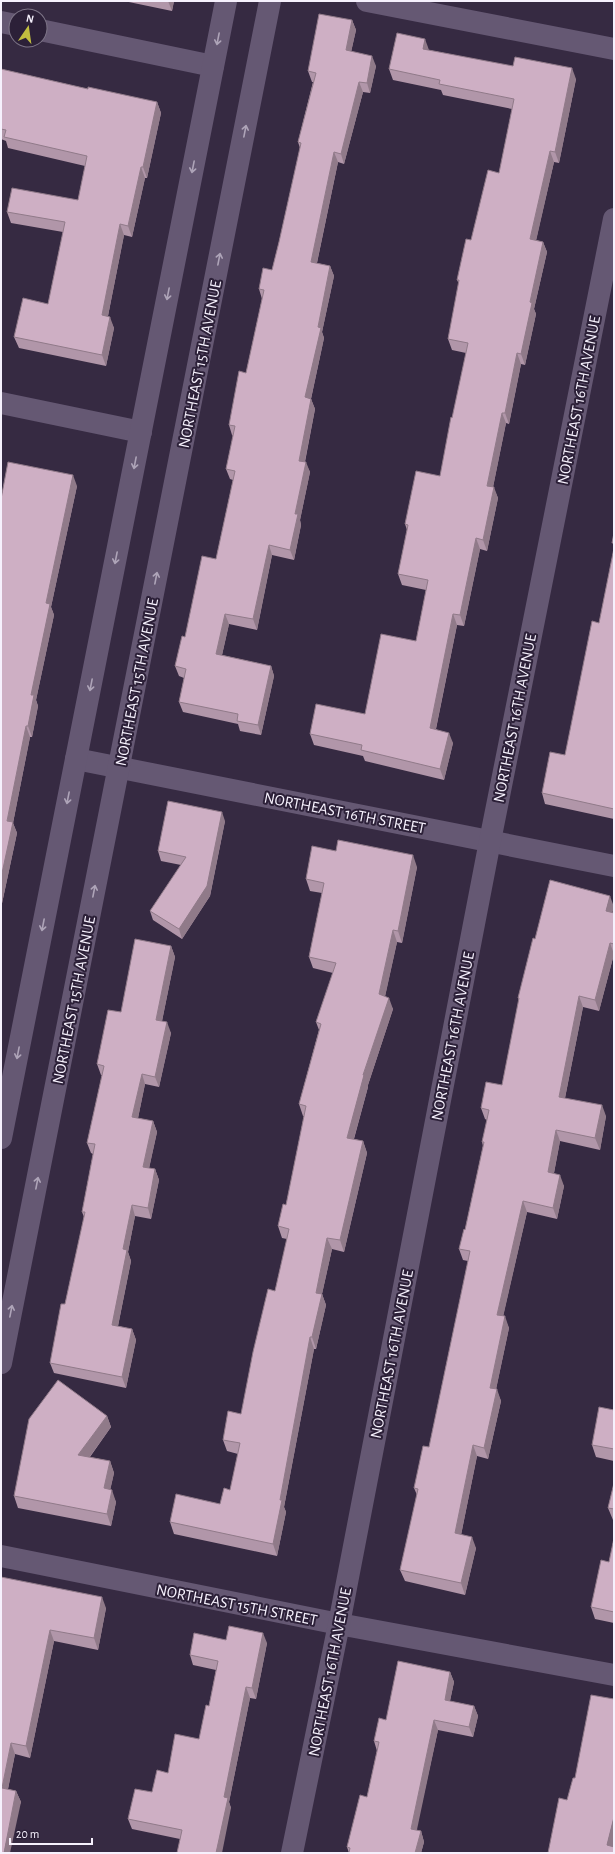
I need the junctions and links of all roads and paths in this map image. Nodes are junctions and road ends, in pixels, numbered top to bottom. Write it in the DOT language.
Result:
graph roads {
  1 [pos="226,1"];
  2 [pos="270,1"];
  3 [pos="367,1"];
  4 [pos="48,32"];
  5 [pos="614,49"];
  6 [pos="213,66"];
  7 [pos="614,219"];
  8 [pos="1,403"];
  9 [pos="141,432"];
  10 [pos="76,759"];
  11 [pos="119,768"];
  12 [pos="490,841"];
  13 [pos="614,866"];
  14 [pos="1,1138"];
  15 [pos="1,1363"];
  16 [pos="1,1556"];
  17 [pos="339,1624"];
  18 [pos="614,1675"];
  19 [pos="292,1853"];
  1 -- 6 [label="street, one-way"];
  11 -- 2 [label="street, NORTHEAST 15TH AVENUE, one-way"];
  3 -- 5 [label="street"];
  4 -- 6 [label="street"];
  6 -- 9 [label="street, one-way"];
  7 -- 12 [label="street, NORTHEAST 16TH AVENUE"];
  8 -- 9 [label="street"];
  9 -- 10 [label="street, one-way"];
  10 -- 11 [label="street, NORTHEAST 16TH STREET"];
  10 -- 14 [label="street, one-way"];
  11 -- 12 [label="street, NORTHEAST 16TH STREET"];
  15 -- 11 [label="street, NORTHEAST 15TH AVENUE, one-way"];
  12 -- 13 [label="street, NORTHEAST 16TH STREET"];
  12 -- 17 [label="street, NORTHEAST 16TH AVENUE"];
  16 -- 17 [label="street, NORTHEAST 15TH STREET"];
  17 -- 18 [label="street, NORTHEAST 15TH STREET"];
  17 -- 19 [label="street, NORTHEAST 16TH AVENUE"];
}
